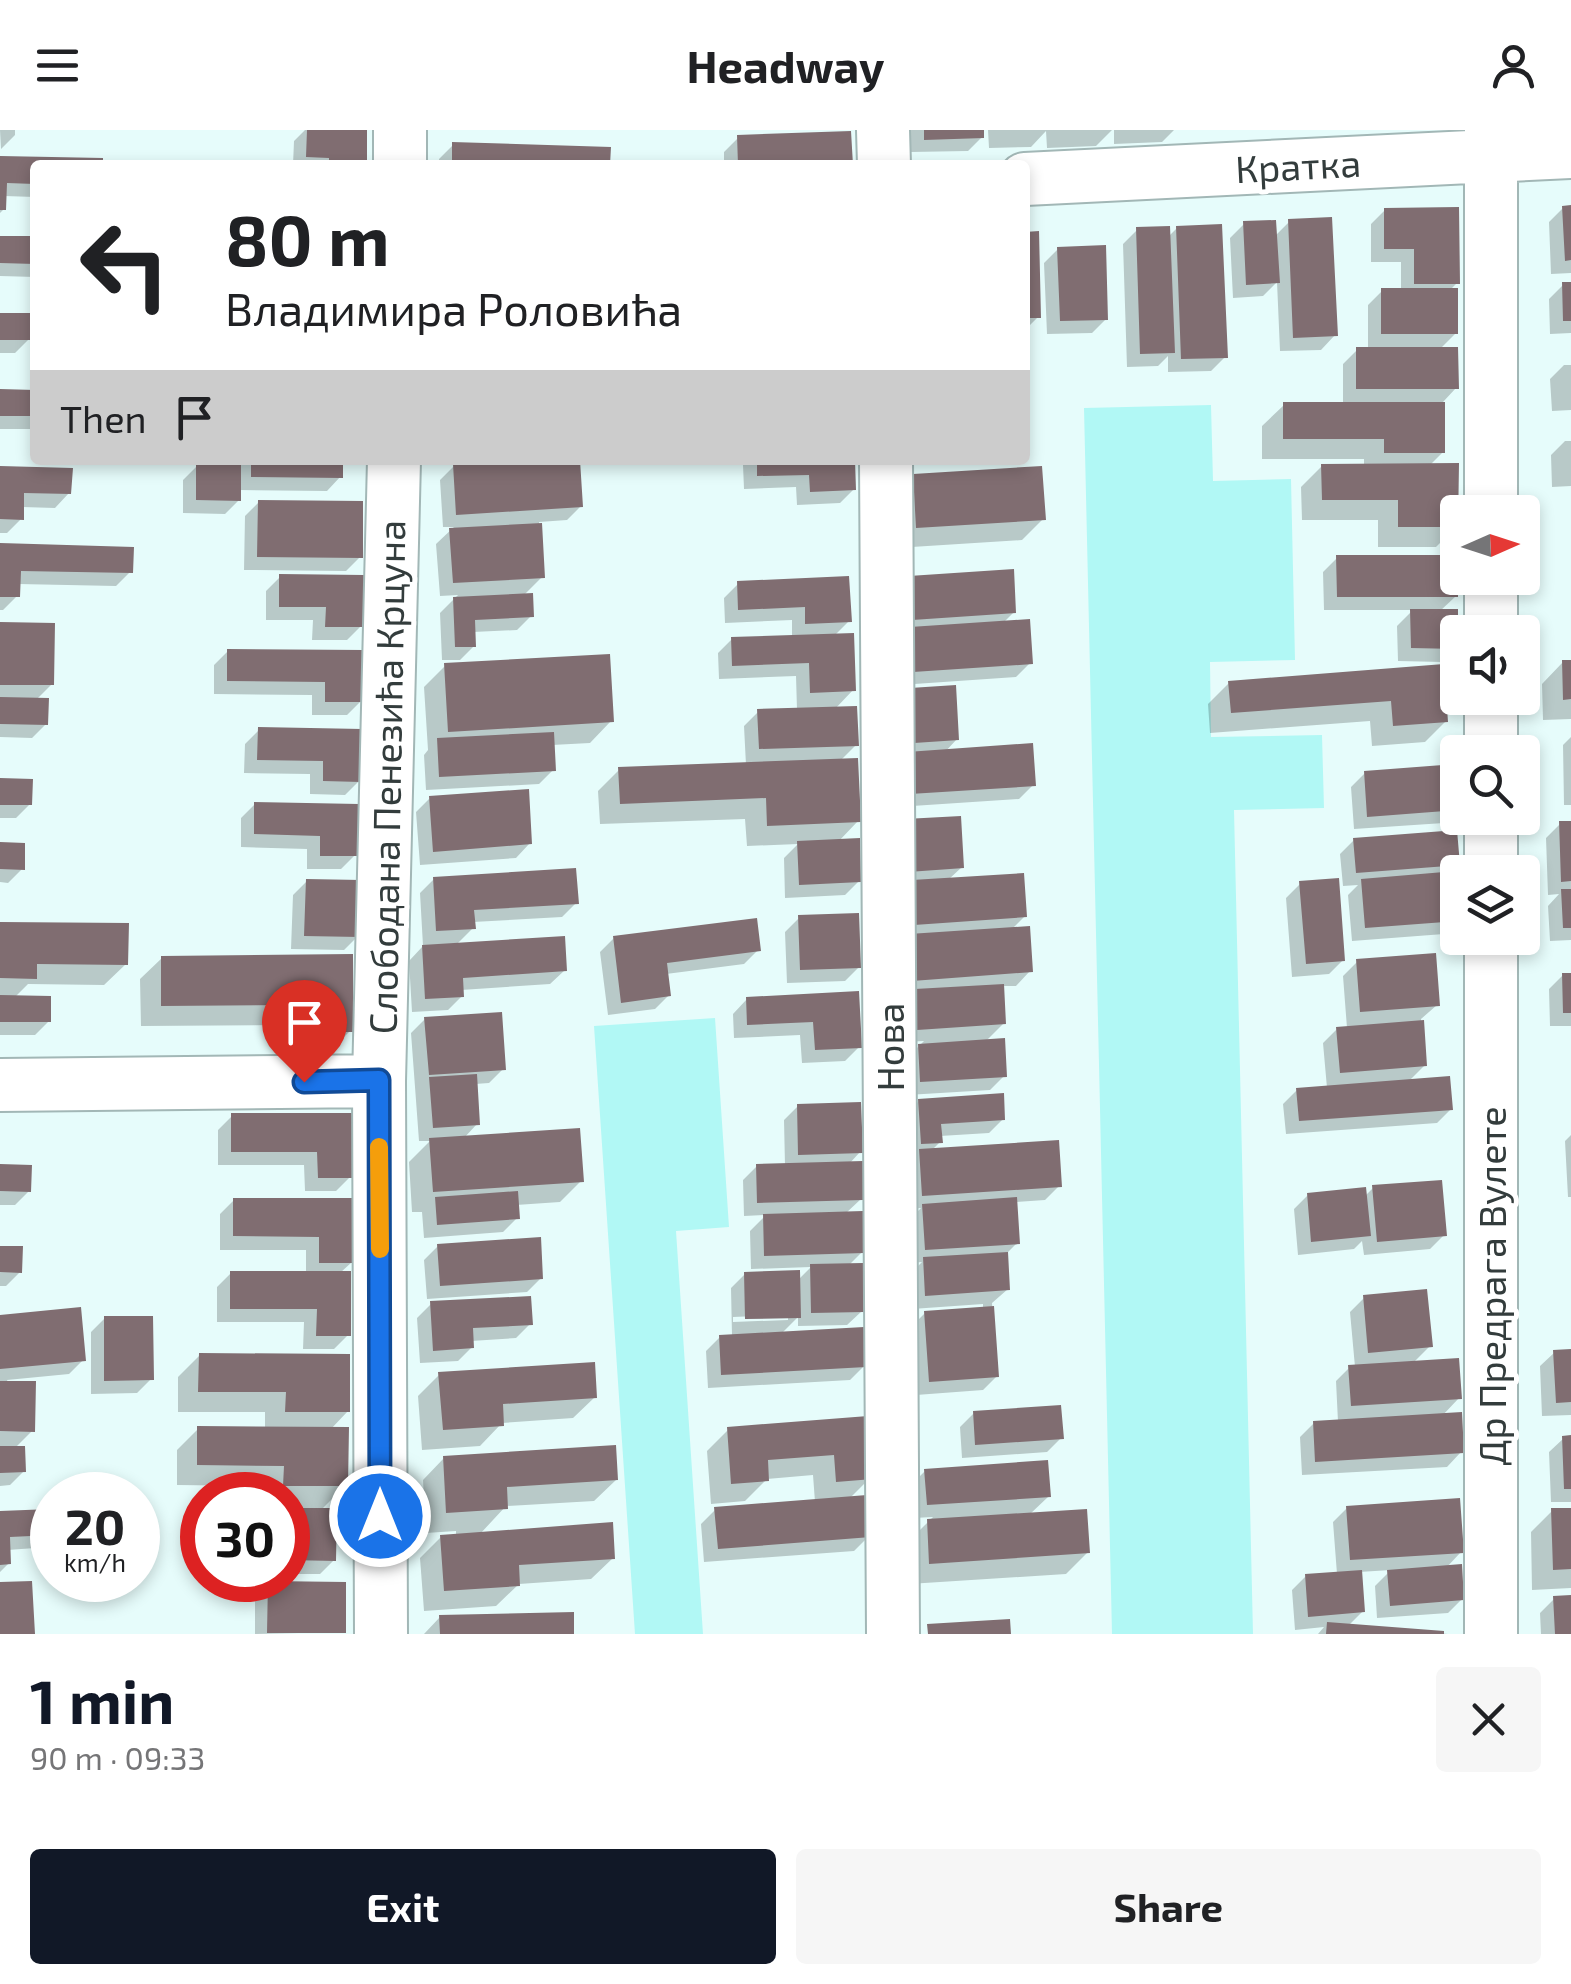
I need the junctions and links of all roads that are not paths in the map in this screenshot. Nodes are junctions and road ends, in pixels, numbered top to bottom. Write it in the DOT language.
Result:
graph roads {
  1 [pos="400,130"];
  2 [pos="883,130"];
  3 [pos="1491,143"];
  4 [pos="1571,152"];
  5 [pos="400,160"];
  6 [pos="884,160"];
  7 [pos="1030,179"];
  8 [pos="394,465"];
  9 [pos="886,465"];
  10 [pos="1491,495"];
  11 [pos="1491,955"];
  12 [pos="379,1080"];
  13 [pos="0,1086"];
  14 [pos="380,1634"];
  15 [pos="893,1634"];
  16 [pos="1491,1634"];
  1 -- 5 [label="street"];
  2 -- 6 [label="street"];
  3 -- 4 [label="street, Кратка"];
  3 -- 7 [label="street, Кратка"];
  3 -- 10 [label="street"];
  8 -- 12 [label="street, Слободана Пенезића Крцуна"];
  9 -- 15 [label="street, Нова"];
  11 -- 16 [label="street, Др Предрага Вулете"];
  12 -- 13 [label="street"];
  12 -- 14 [label="street, Слободана Пенезића Крцуна"];
}
